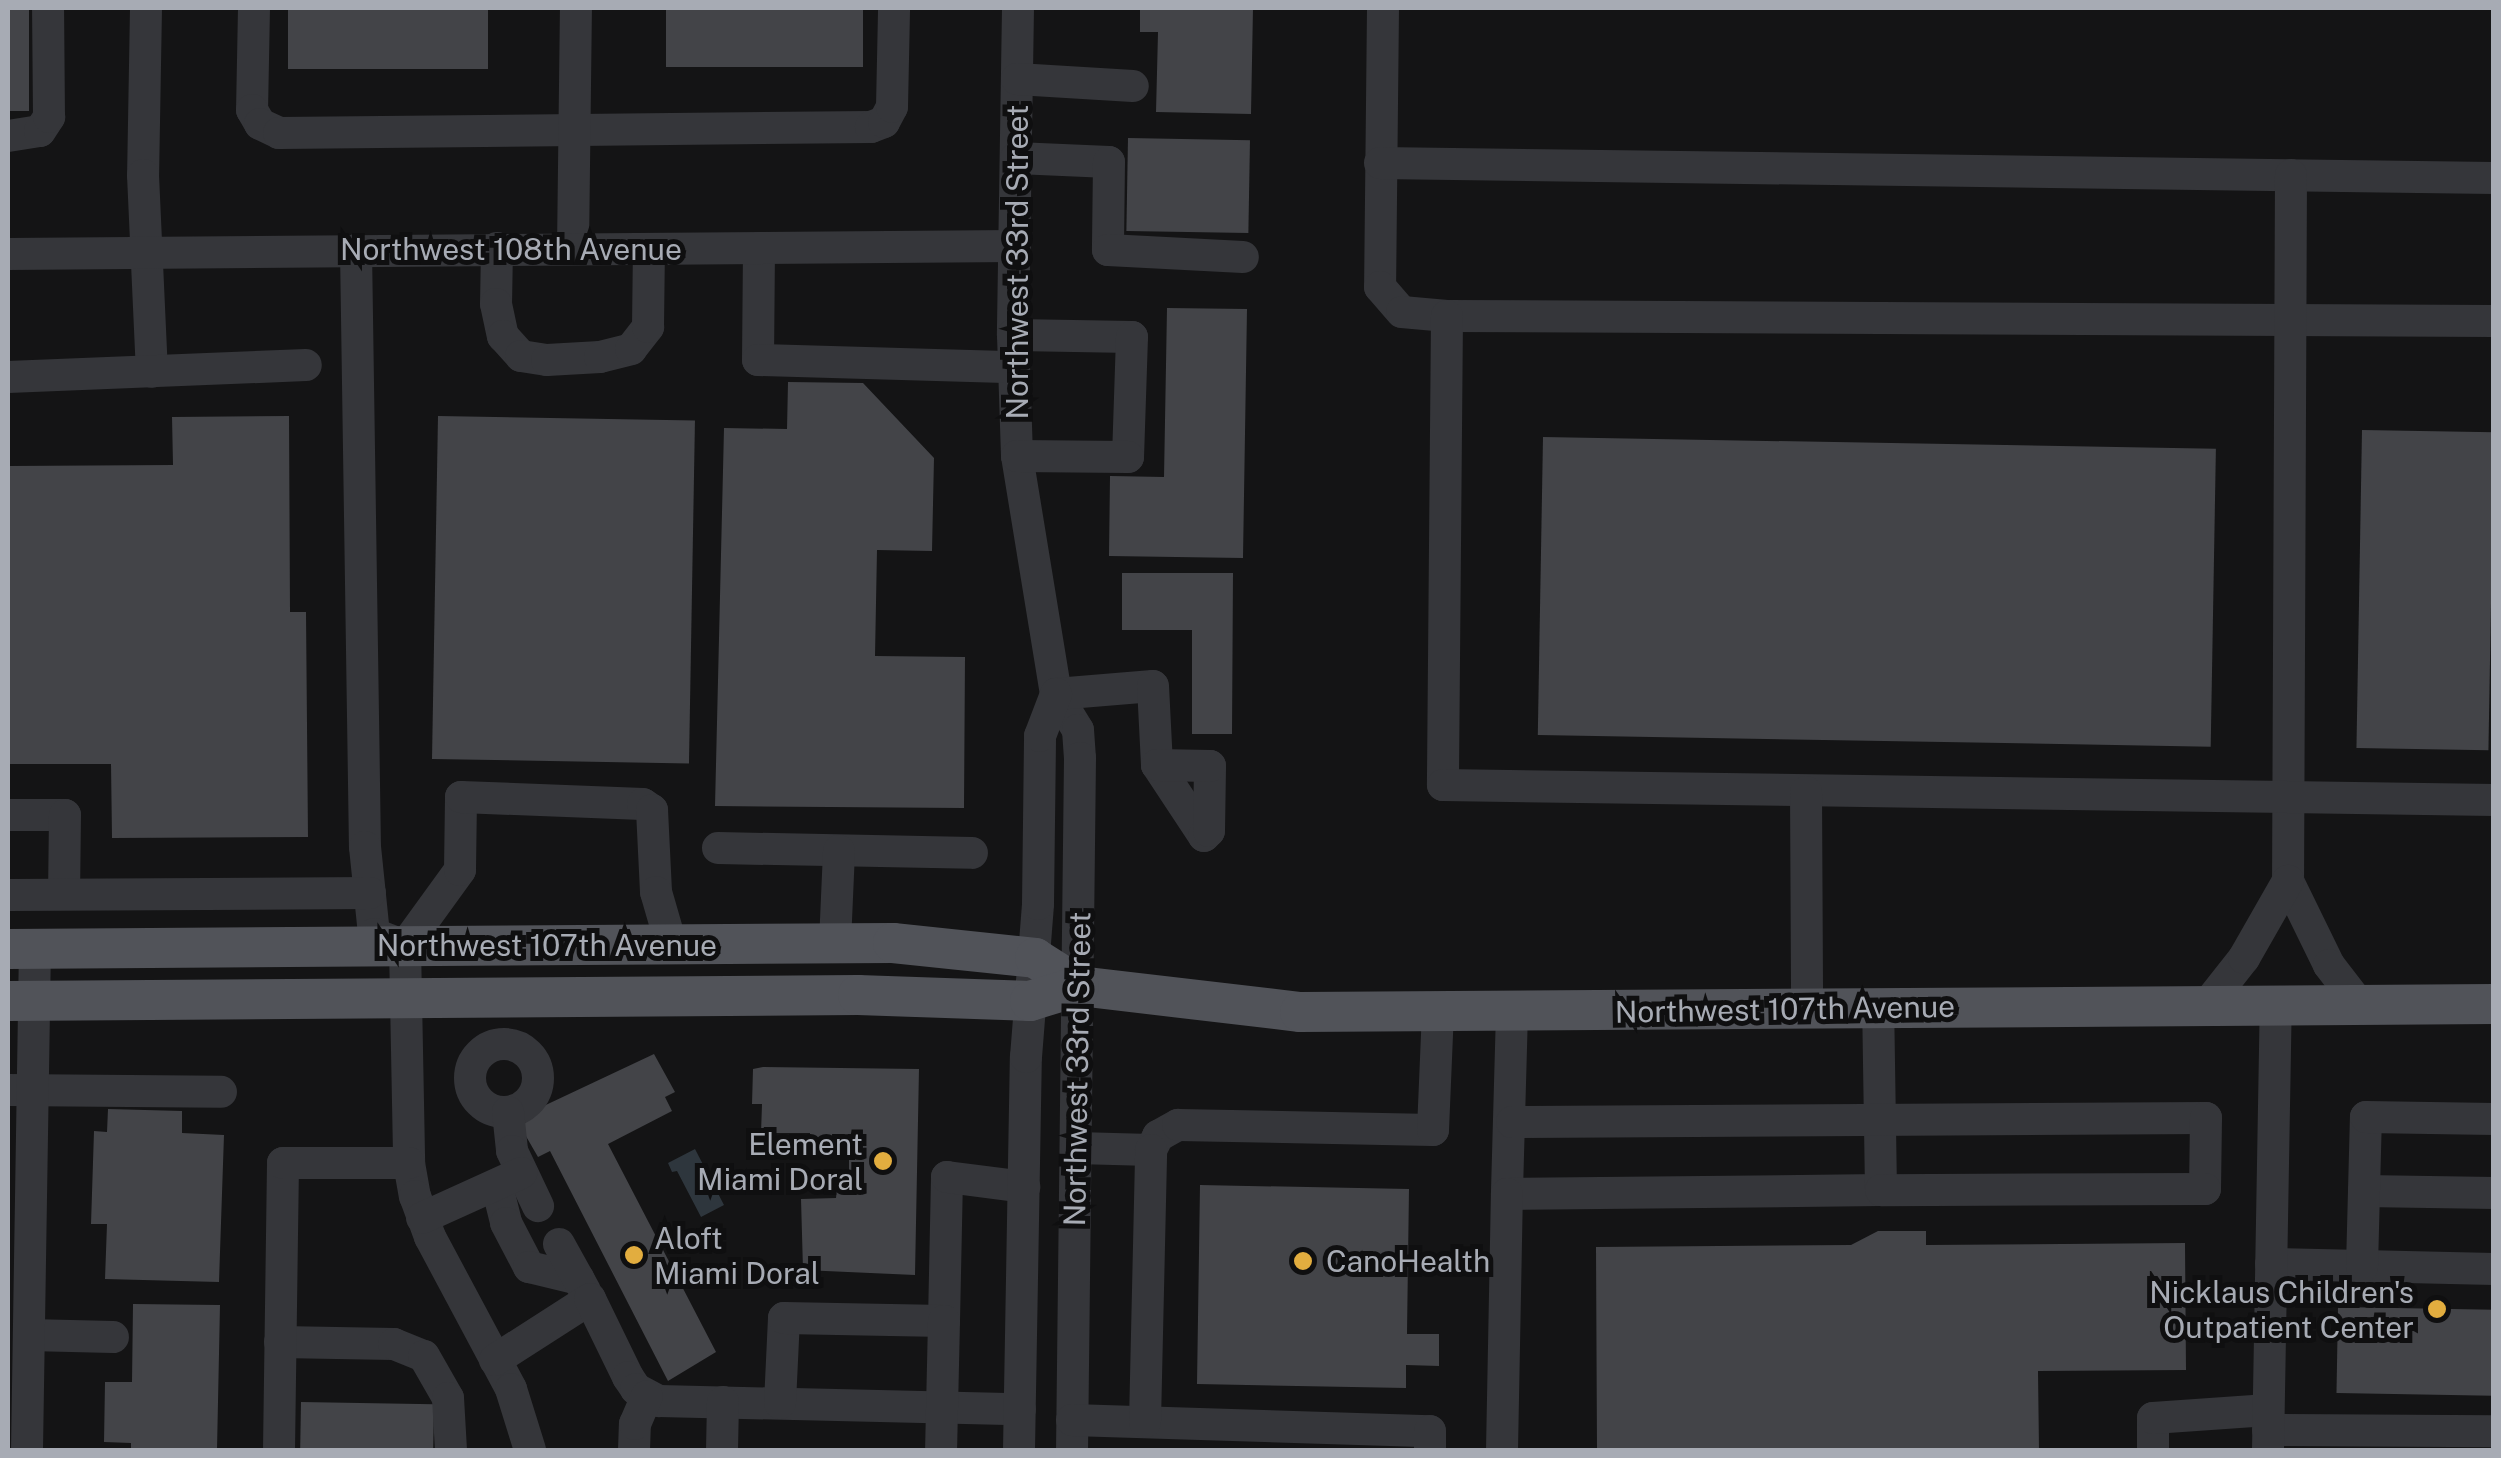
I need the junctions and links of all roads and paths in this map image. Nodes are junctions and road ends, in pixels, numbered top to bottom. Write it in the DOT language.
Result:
graph roads {
  1 [pos="48,8"];
  2 [pos="146,8"];
  3 [pos="254,8"];
  4 [pos="576,8"];
  5 [pos="894,8"];
  6 [pos="1018,8"];
  7 [pos="1383,8"];
  8 [pos="1017,80"];
  9 [pos="1134,86"];
  10 [pos="574,130"];
  11 [pos="8,136"];
  12 [pos="1016,158"];
  13 [pos="1380,162"];
  14 [pos="2291,175"];
  15 [pos="2494,178"];
  16 [pos="1015,246"];
  17 [pos="497,248"];
  18 [pos="758,248"];
  19 [pos="573,249"];
  20 [pos="650,249"];
  21 [pos="356,250"];
  22 [pos="148,253"];
  23 [pos="8,254"];
  24 [pos="1243,257"];
  25 [pos="1447,316"];
  26 [pos="2292,318"];
  27 [pos="2494,320"];
  28 [pos="1013,334"];
  29 [pos="306,365"];
  30 [pos="1014,368"];
  31 [pos="152,372"];
  32 [pos="8,377"];
  33 [pos="1017,456"];
  34 [pos="1056,694"];
  35 [pos="1157,765"];
  36 [pos="1806,792"];
  37 [pos="2494,800"];
  38 [pos="2289,801"];
  39 [pos="8,816"];
  40 [pos="718,848"];
  41 [pos="839,851"];
  42 [pos="972,854"];
  43 [pos="2288,881"];
  44 [pos="370,893"];
  45 [pos="64,894"];
  46 [pos="8,895"];
  47 [pos="835,943"];
  48 [pos="672,944"];
  49 [pos="405,946"];
  50 [pos="21,949"];
  51 [pos="1035,958"];
  52 [pos="1079,986"];
  53 [pos="406,998"];
  54 [pos="21,1001"];
  55 [pos="1030,1001"];
  56 [pos="2359,1004"];
  57 [pos="2494,1004"];
  58 [pos="2207,1005"];
  59 [pos="2276,1005"];
  60 [pos="1807,1008"];
  61 [pos="1878,1008"];
  62 [pos="1438,1012"];
  63 [pos="1512,1012"];
  64 [pos="20,1090"];
  65 [pos="222,1092"];
  66 [pos="508,1112"];
  67 [pos="2494,1119"];
  68 [pos="1880,1121"];
  69 [pos="1512,1122"];
  70 [pos="1077,1148"];
  71 [pos="1151,1150"];
  72 [pos="409,1163"];
  73 [pos="509,1180"];
  74 [pos="1024,1187"];
  75 [pos="1881,1190"];
  76 [pos="2364,1192"];
  77 [pos="2494,1193"];
  78 [pos="1507,1194"];
  79 [pos="538,1206"];
  80 [pos="422,1218"];
  81 [pos="560,1244"];
  82 [pos="2271,1264"];
  83 [pos="2362,1267"];
  84 [pos="2494,1268"];
  85 [pos="584,1289"];
  86 [pos="944,1322"];
  87 [pos="29,1335"];
  88 [pos="114,1338"];
  89 [pos="280,1342"];
  90 [pos="494,1360"];
  91 [pos="646,1396"];
  92 [pos="723,1402"];
  93 [pos="780,1403"];
  94 [pos="942,1408"];
  95 [pos="1020,1409"];
  96 [pos="1145,1422"];
  97 [pos="2268,1430"];
  98 [pos="2494,1430"];
  99 [pos="1072,1435"];
  100 [pos="27,1450"];
  101 [pos="278,1450"];
  102 [pos="451,1450"];
  103 [pos="530,1450"];
  104 [pos="634,1450"];
  105 [pos="722,1450"];
  106 [pos="941,1450"];
  107 [pos="1019,1450"];
  108 [pos="1430,1450"];
  109 [pos="1502,1450"];
  110 [pos="2153,1450"];
  1 -- 11 [label="street"];
  2 -- 22 [label="street"];
  3 -- 10 [label="street"];
  4 -- 10 [label="street"];
  5 -- 10 [label="street"];
  6 -- 8 [label="street, Northwest 33rd Street"];
  7 -- 13 [label="street"];
  8 -- 9 [label="street"];
  8 -- 12 [label="street, Northwest 33rd Street"];
  10 -- 19 [label="street"];
  12 -- 16 [label="street, Northwest 33rd Street"];
  12 -- 24 [label="street"];
  13 -- 14 [label="street"];
  13 -- 25 [label="street"];
  14 -- 15 [label="street"];
  14 -- 26 [label="street"];
  16 -- 18 [label="street, Northwest 108th Avenue"];
  16 -- 28 [label="street, Northwest 33rd Street"];
  17 -- 19 [label="street, Northwest 108th Avenue"];
  17 -- 20 [label="street"];
  17 -- 21 [label="street, Northwest 108th Avenue"];
  18 -- 20 [label="street, Northwest 108th Avenue"];
  18 -- 30 [label="street"];
  19 -- 20 [label="street, Northwest 108th Avenue"];
  21 -- 22 [label="street, Northwest 108th Avenue"];
  21 -- 44 [label="street"];
  22 -- 23 [label="street, Northwest 108th Avenue"];
  22 -- 31 [label="street"];
  25 -- 26 [label="street"];
  25 -- 36 [label="street"];
  26 -- 27 [label="street"];
  26 -- 38 [label="street"];
  28 -- 30 [label="street, Northwest 33rd Street"];
  28 -- 33 [label="street"];
  29 -- 31 [label="street"];
  30 -- 33 [label="street, Northwest 33rd Street"];
  31 -- 32 [label="street"];
  33 -- 34 [label="street, Northwest 33rd Street"];
  34 -- 35 [label="street"];
  34 -- 51 [label="street, Northwest 33rd Street"];
  34 -- 52 [label="street, Northwest 33rd Street"];
  36 -- 38 [label="street"];
  36 -- 60 [label="street"];
  37 -- 38 [label="street"];
  38 -- 43 [label="street"];
  39 -- 45 [label="street"];
  40 -- 41 [label="street"];
  41 -- 42 [label="street"];
  41 -- 47 [label="street"];
  43 -- 56 [label="street"];
  43 -- 58 [label="street"];
  44 -- 45 [label="street"];
  44 -- 49 [label="street"];
  45 -- 46 [label="street"];
  47 -- 48 [label="main road, Northwest 107th Avenue"];
  47 -- 51 [label="main road, Northwest 107th Avenue"];
  48 -- 49 [label="main road, Northwest 107th Avenue"];
  48 -- 49 [label="street"];
  49 -- 50 [label="main road, Northwest 107th Avenue"];
  49 -- 53 [label="street"];
  50 -- 54 [label="street"];
  51 -- 52 [label="main road, Northwest 107th Avenue"];
  51 -- 55 [label="street, Northwest 33rd Street"];
  52 -- 55 [label="main road, Northwest 107th Avenue"];
  52 -- 62 [label="main road, Northwest 107th Avenue"];
  52 -- 70 [label="street, Northwest 33rd Street"];
  53 -- 54 [label="main road, Northwest 107th Avenue"];
  53 -- 55 [label="main road, Northwest 107th Avenue"];
  53 -- 72 [label="street"];
  54 -- 64 [label="street"];
  55 -- 74 [label="street, Northwest 33rd Street"];
  56 -- 57 [label="main road, Northwest 107th Avenue"];
  56 -- 59 [label="main road, Northwest 107th Avenue"];
  58 -- 59 [label="main road, Northwest 107th Avenue"];
  58 -- 61 [label="main road, Northwest 107th Avenue"];
  59 -- 82 [label="street"];
  60 -- 61 [label="main road, Northwest 107th Avenue"];
  60 -- 63 [label="main road, Northwest 107th Avenue"];
  61 -- 68 [label="street"];
  62 -- 63 [label="main road, Northwest 107th Avenue"];
  62 -- 71 [label="street"];
  63 -- 69 [label="street"];
  64 -- 65 [label="street"];
  64 -- 87 [label="street"];
  66 -- 73 [label="street"];
  67 -- 76 [label="street"];
  68 -- 69 [label="street"];
  68 -- 75 [label="street"];
  68 -- 75 [label="street"];
  69 -- 78 [label="street"];
  70 -- 71 [label="street"];
  70 -- 99 [label="street, Northwest 33rd Street"];
  71 -- 96 [label="street"];
  72 -- 80 [label="street"];
  72 -- 89 [label="street"];
  73 -- 79 [label="street"];
  73 -- 80 [label="street"];
  73 -- 85 [label="street"];
  74 -- 86 [label="street"];
  74 -- 95 [label="street, Northwest 33rd Street"];
  75 -- 78 [label="street"];
  76 -- 77 [label="street"];
  76 -- 83 [label="street"];
  78 -- 109 [label="street"];
  80 -- 90 [label="street"];
  81 -- 85 [label="street"];
  82 -- 83 [label="street"];
  82 -- 97 [label="street"];
  83 -- 84 [label="street"];
  85 -- 90 [label="street"];
  85 -- 91 [label="street"];
  86 -- 93 [label="street"];
  86 -- 94 [label="street"];
  87 -- 88 [label="street"];
  87 -- 100 [label="street"];
  89 -- 101 [label="street"];
  89 -- 102 [label="street"];
  90 -- 103 [label="street"];
  91 -- 92 [label="street"];
  91 -- 104 [label="street"];
  92 -- 93 [label="street"];
  92 -- 105 [label="street"];
  93 -- 94 [label="street"];
  94 -- 95 [label="street"];
  94 -- 106 [label="street"];
  95 -- 107 [label="street, Northwest 33rd Street"];
  96 -- 99 [label="street"];
  96 -- 108 [label="street"];
  97 -- 98 [label="street"];
  97 -- 110 [label="street"];
}
